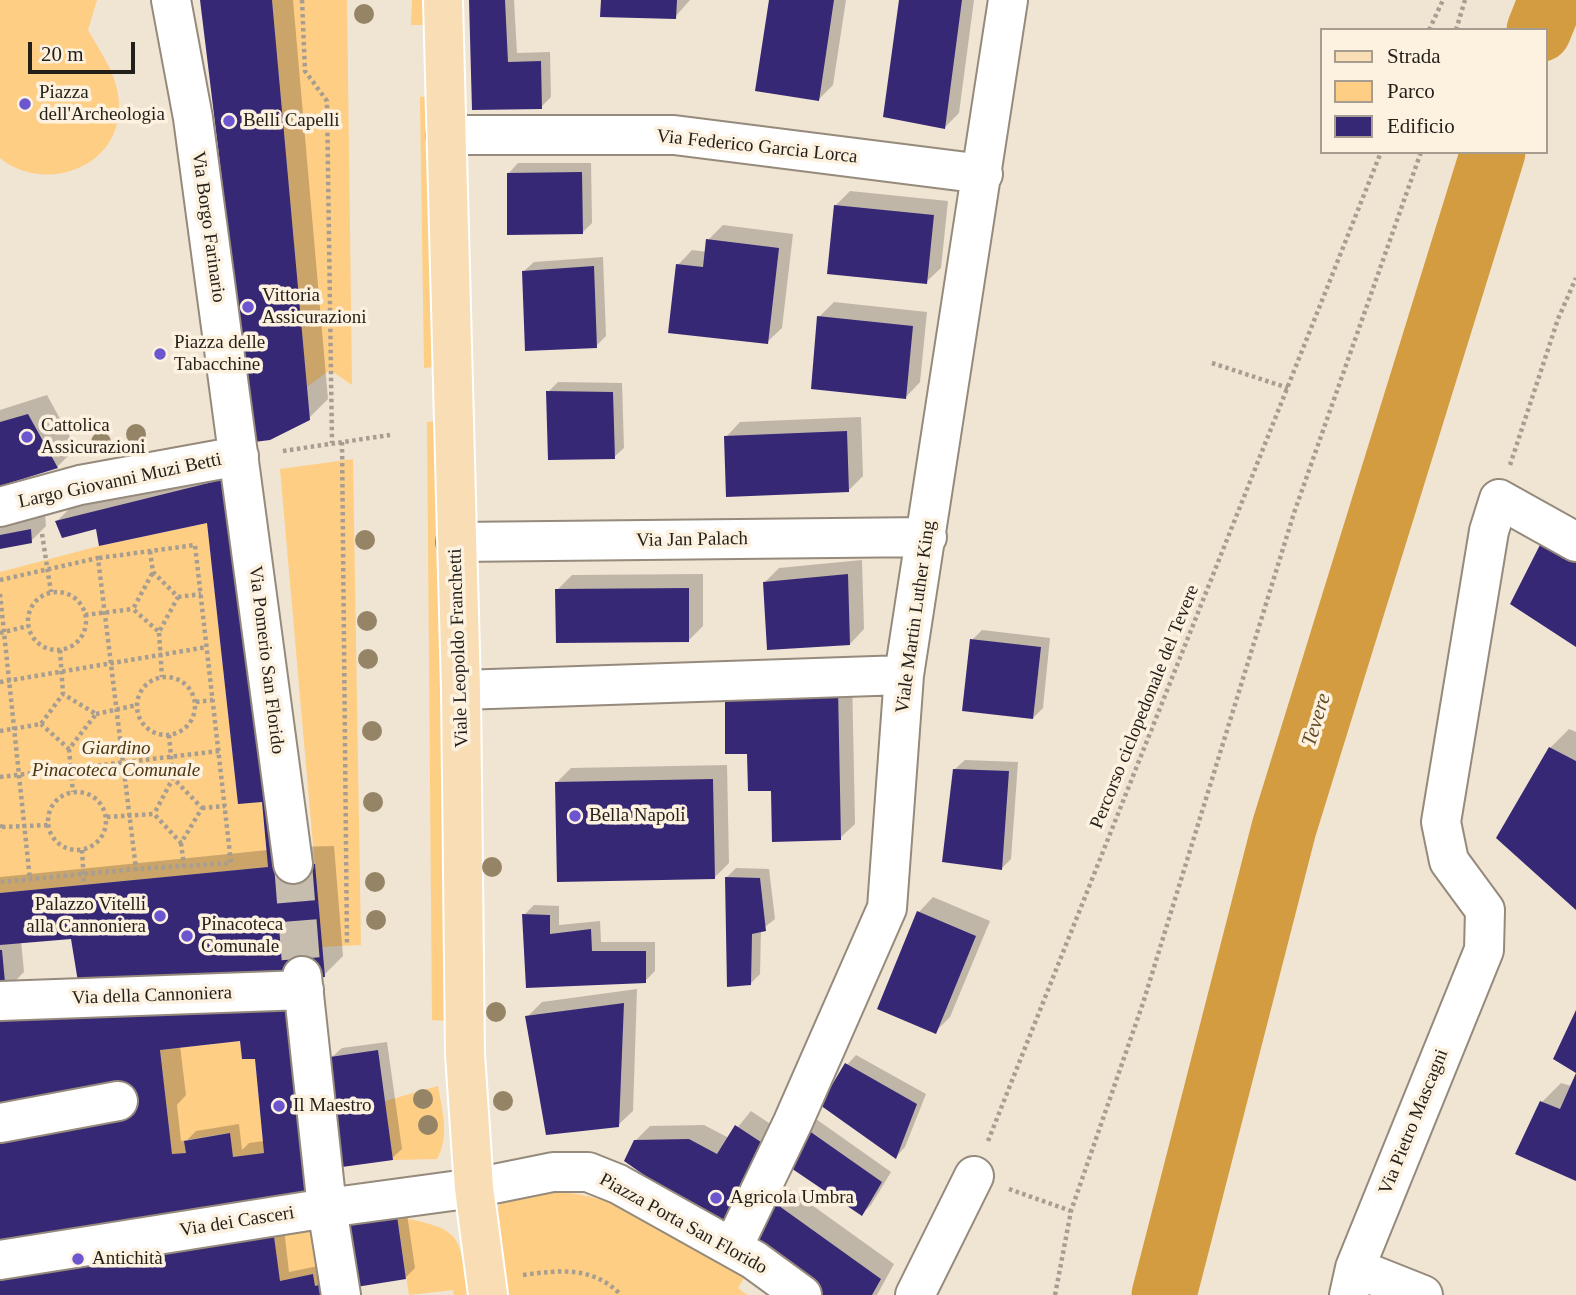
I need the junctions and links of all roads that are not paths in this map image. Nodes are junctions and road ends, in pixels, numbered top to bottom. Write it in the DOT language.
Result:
graph roads {
  1 [pos="171,0"];
  2 [pos="443,0"];
  3 [pos="1008,0"];
  4 [pos="446,135"];
  5 [pos="983,174"];
  6 [pos="239,456"];
  7 [pos="0,507"];
  8 [pos="927,537"];
  9 [pos="456,542"];
  10 [pos="1576,542"];
  11 [pos="904,675"];
  12 [pos="461,690"];
  13 [pos="293,864"];
  14 [pos="0,1001"];
  15 [pos="118,1101"];
  16 [pos="0,1123"];
  17 [pos="974,1177"];
  18 [pos="474,1188"];
  19 [pos="327,1208"];
  20 [pos="733,1247"];
  21 [pos="0,1260"];
  22 [pos="1352,1281"];
  23 [pos="499,1286"];
  24 [pos="341,1295"];
  25 [pos="802,1295"];
  26 [pos="915,1295"];
  27 [pos="1423,1295"];
  1 -- 6 [label="street, Via Borgo Farinario"];
  2 -- 4 [label="main road, Viale Leopoldo Franchetti"];
  3 -- 5 [label="street, Viale Martin Luther King"];
  4 -- 5 [label="street, Via Federico Garcia Lorca"];
  4 -- 9 [label="main road, Viale Leopoldo Franchetti"];
  5 -- 8 [label="street, Viale Martin Luther King"];
  6 -- 7 [label="street, Largo Giovanni Muzi Betti"];
  6 -- 13 [label="street, Via Pomerio San Florido"];
  8 -- 9 [label="street, Via Jan Palach"];
  8 -- 11 [label="street, Viale Martin Luther King"];
  9 -- 12 [label="main road, Viale Leopoldo Franchetti"];
  10 -- 22 [label="street, Via Pietro Mascagni"];
  11 -- 12 [label="street"];
  11 -- 20 [label="street, Viale Martin Luther King"];
  12 -- 18 [label="main road, Viale Leopoldo Franchetti"];
  14 -- 19 [label="street, Via della Cannoniera"];
  15 -- 16 [label="street"];
  17 -- 26 [label="street"];
  18 -- 19 [label="street, Via dei Casceri"];
  18 -- 20 [label="street, Piazza Porta San Florido"];
  18 -- 23 [label="main road, Viale Leopoldo Franchetti"];
  19 -- 21 [label="street, Via dei Casceri"];
  19 -- 24 [label="street"];
  20 -- 25 [label="street, Piazza Porta San Florido"];
  22 -- 27 [label="street"];
}
